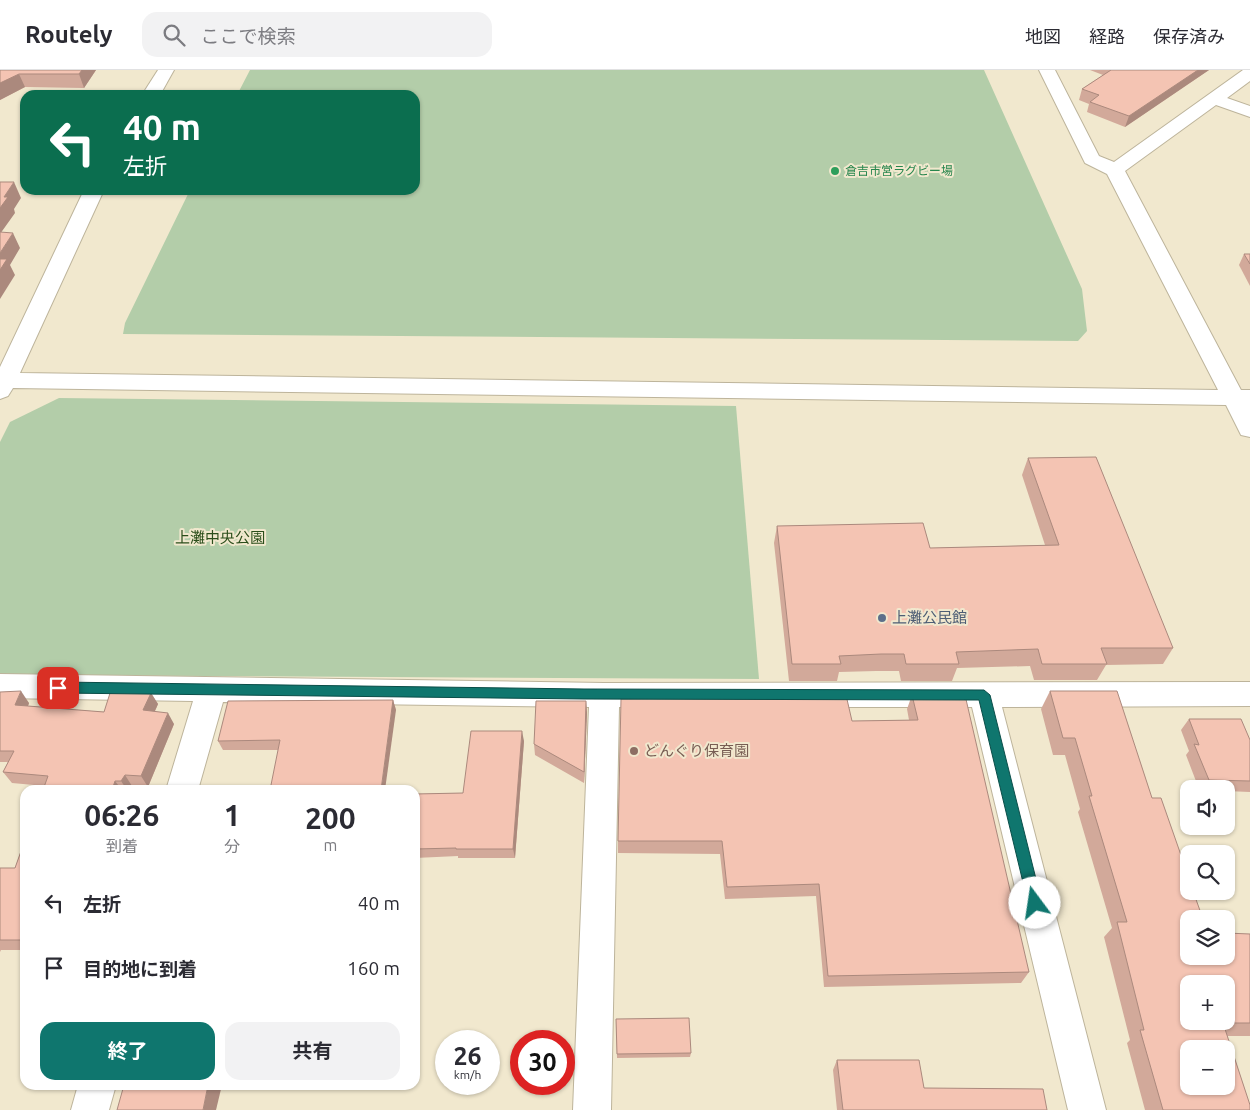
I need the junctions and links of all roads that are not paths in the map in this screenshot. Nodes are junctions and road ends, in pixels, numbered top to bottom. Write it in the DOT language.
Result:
graph roads {
  1 [pos="166,70"];
  2 [pos="1047,70"];
  3 [pos="1250,73"];
  4 [pos="154,90"];
  5 [pos="1215,99"];
  6 [pos="1250,112"];
  7 [pos="1115,170"];
  8 [pos="92,195"];
  9 [pos="2,384"];
  10 [pos="1241,398"];
  11 [pos="1250,428"];
  12 [pos="0,686"];
  13 [pos="211,690"];
  14 [pos="604,694"];
  15 [pos="1250,694"];
  16 [pos="984,695"];
  17 [pos="183,785"];
  18 [pos="96,1090"];
  19 [pos="90,1110"];
  20 [pos="592,1110"];
  21 [pos="1087,1110"];
  1 -- 4 [label="street"];
  2 -- 7 [label="street"];
  3 -- 5 [label="street"];
  5 -- 6 [label="street"];
  5 -- 7 [label="street"];
  7 -- 10 [label="street"];
  8 -- 9 [label="street"];
  9 -- 10 [label="street"];
  10 -- 11 [label="street"];
  12 -- 13 [label="street"];
  13 -- 14 [label="street"];
  13 -- 17 [label="street"];
  14 -- 16 [label="street"];
  14 -- 20 [label="street"];
  15 -- 16 [label="street"];
  16 -- 21 [label="street"];
  18 -- 19 [label="street"];
}
